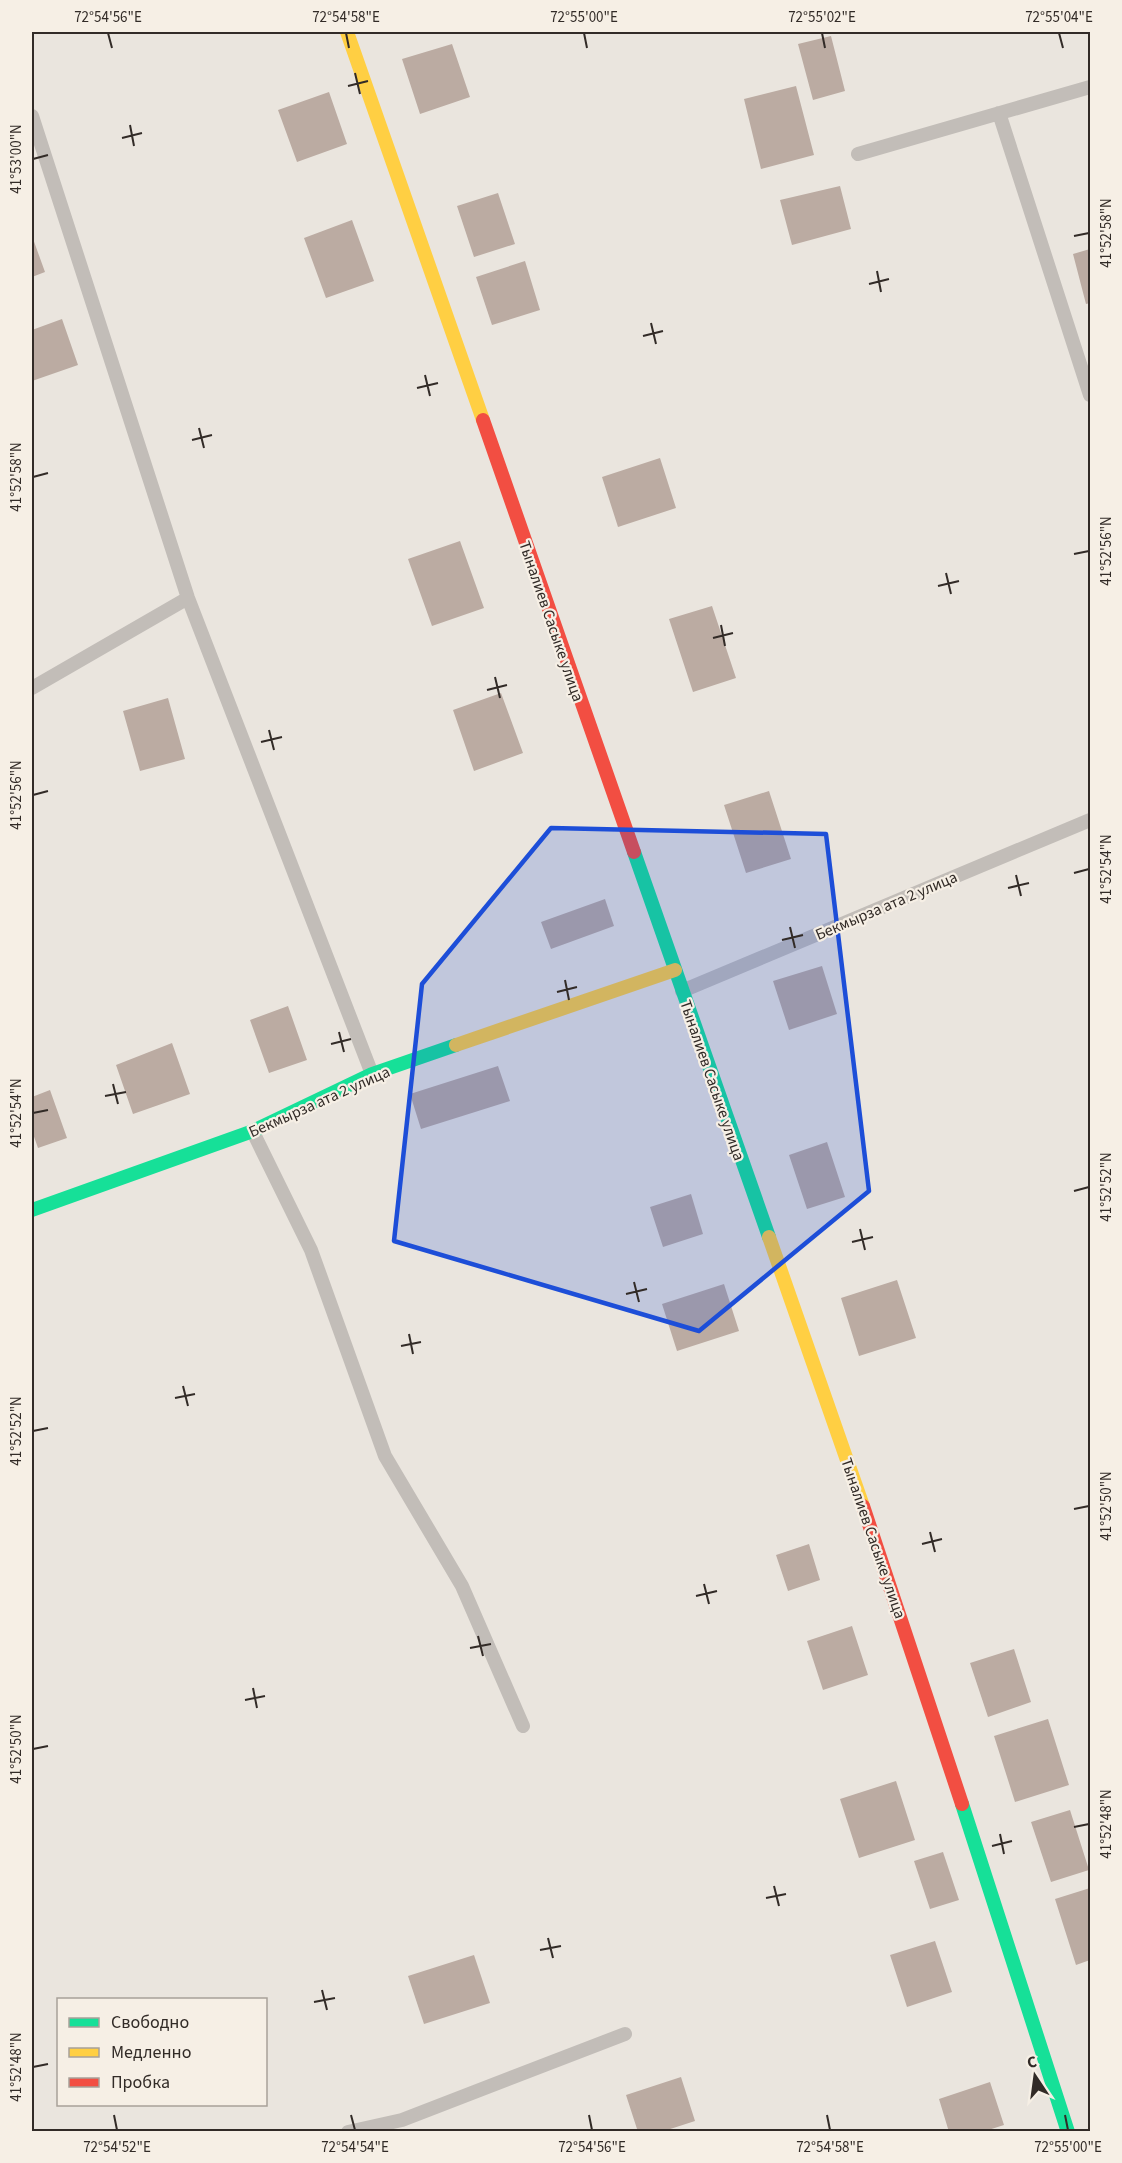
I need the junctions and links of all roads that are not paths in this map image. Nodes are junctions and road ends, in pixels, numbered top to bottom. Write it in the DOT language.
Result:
graph roads {
  1 [pos="347,32"];
  2 [pos="1090,87"];
  3 [pos="999,113"];
  4 [pos="32,117"];
  5 [pos="858,154"];
  6 [pos="1090,395"];
  7 [pos="188,598"];
  8 [pos="32,688"];
  9 [pos="1090,820"];
  10 [pos="675,970"];
  11 [pos="682,990"];
  12 [pos="372,1074"];
  13 [pos="253,1131"];
  14 [pos="32,1210"];
  15 [pos="523,1726"];
  16 [pos="625,2034"];
  17 [pos="348,2132"];
  18 [pos="1068,2132"];
  1 -- 10 [label="street, Тыналиев Сасыке улица"];
  2 -- 3 [label="lane"];
  3 -- 5 [label="lane"];
  3 -- 6 [label="lane"];
  4 -- 7 [label="lane"];
  7 -- 8 [label="lane"];
  7 -- 12 [label="lane"];
  9 -- 11 [label="lane, Бекмырза ата 2 улица"];
  10 -- 11 [label="street, Тыналиев Сасыке улица"];
  10 -- 12 [label="street, Бекмырза ата 2 улица"];
  11 -- 18 [label="street, Тыналиев Сасыке улица"];
  12 -- 13 [label="street, Бекмырза ата 2 улица"];
  13 -- 14 [label="street, Бекмырза ата 2 улица"];
  13 -- 15 [label="lane"];
  16 -- 17 [label="lane"];
}
